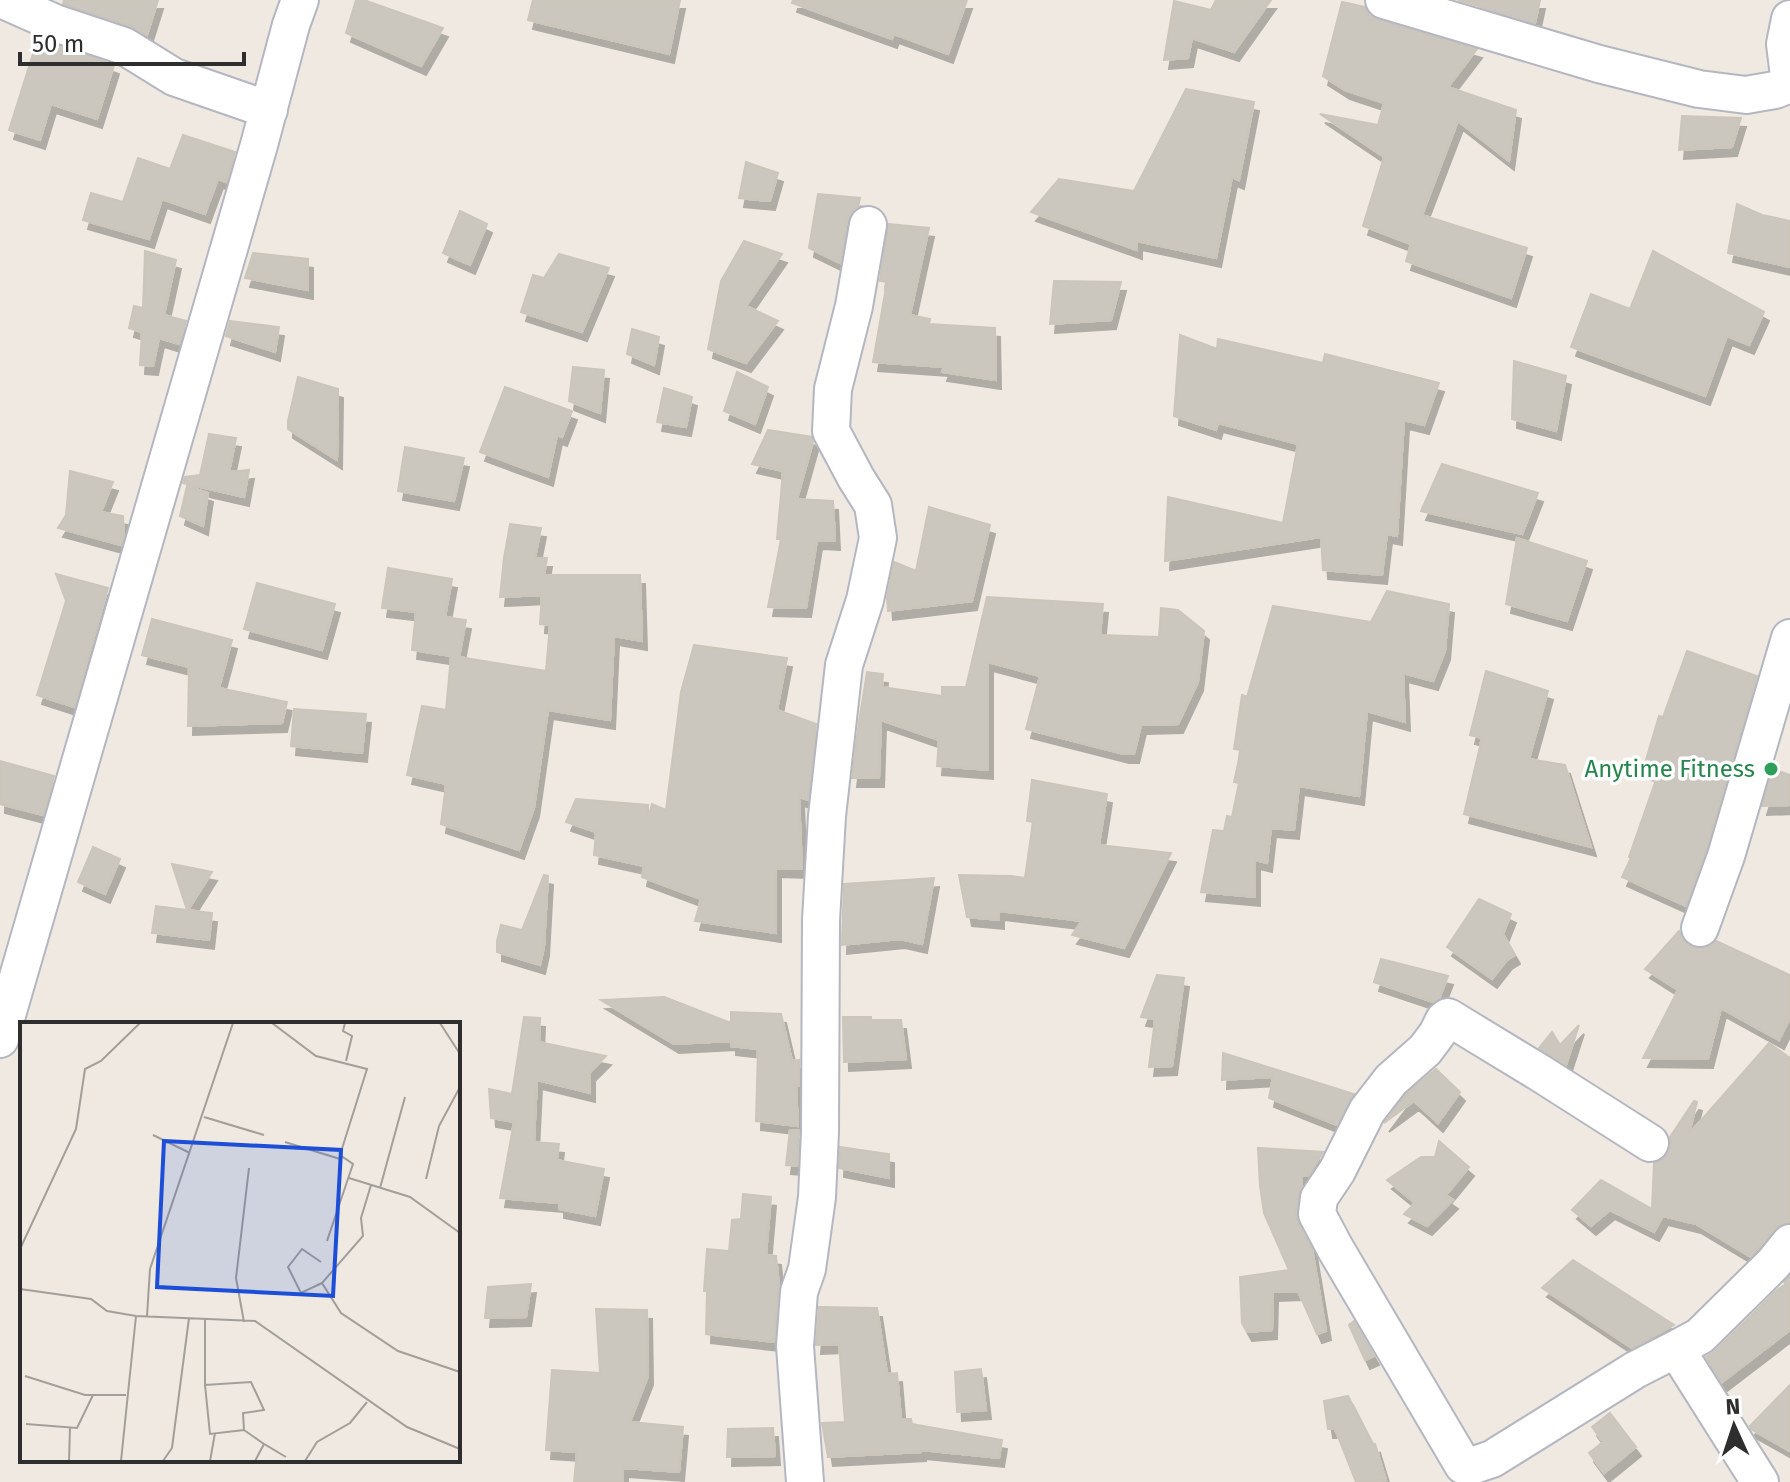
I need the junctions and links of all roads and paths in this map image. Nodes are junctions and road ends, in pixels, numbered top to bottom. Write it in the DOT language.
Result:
graph roads {
  1 [pos="3,0"];
  2 [pos="300,0"];
  3 [pos="1384,0"];
  4 [pos="1790,19"];
  5 [pos="1790,84"];
  6 [pos="269,110"];
  7 [pos="868,225"];
  8 [pos="1790,638"];
  9 [pos="1700,928"];
  10 [pos="0,1039"];
  11 [pos="1650,1143"];
  12 [pos="1790,1243"];
  13 [pos="1676,1349"];
  14 [pos="805,1482"];
  15 [pos="1760,1482"];
  1 -- 6 [label="street"];
  2 -- 6 [label="street"];
  3 -- 5 [label="street"];
  4 -- 5 [label="street"];
  6 -- 10 [label="street"];
  7 -- 14 [label="street"];
  8 -- 9 [label="street"];
  11 -- 13 [label="street"];
  12 -- 13 [label="street"];
  13 -- 15 [label="street"];
}
